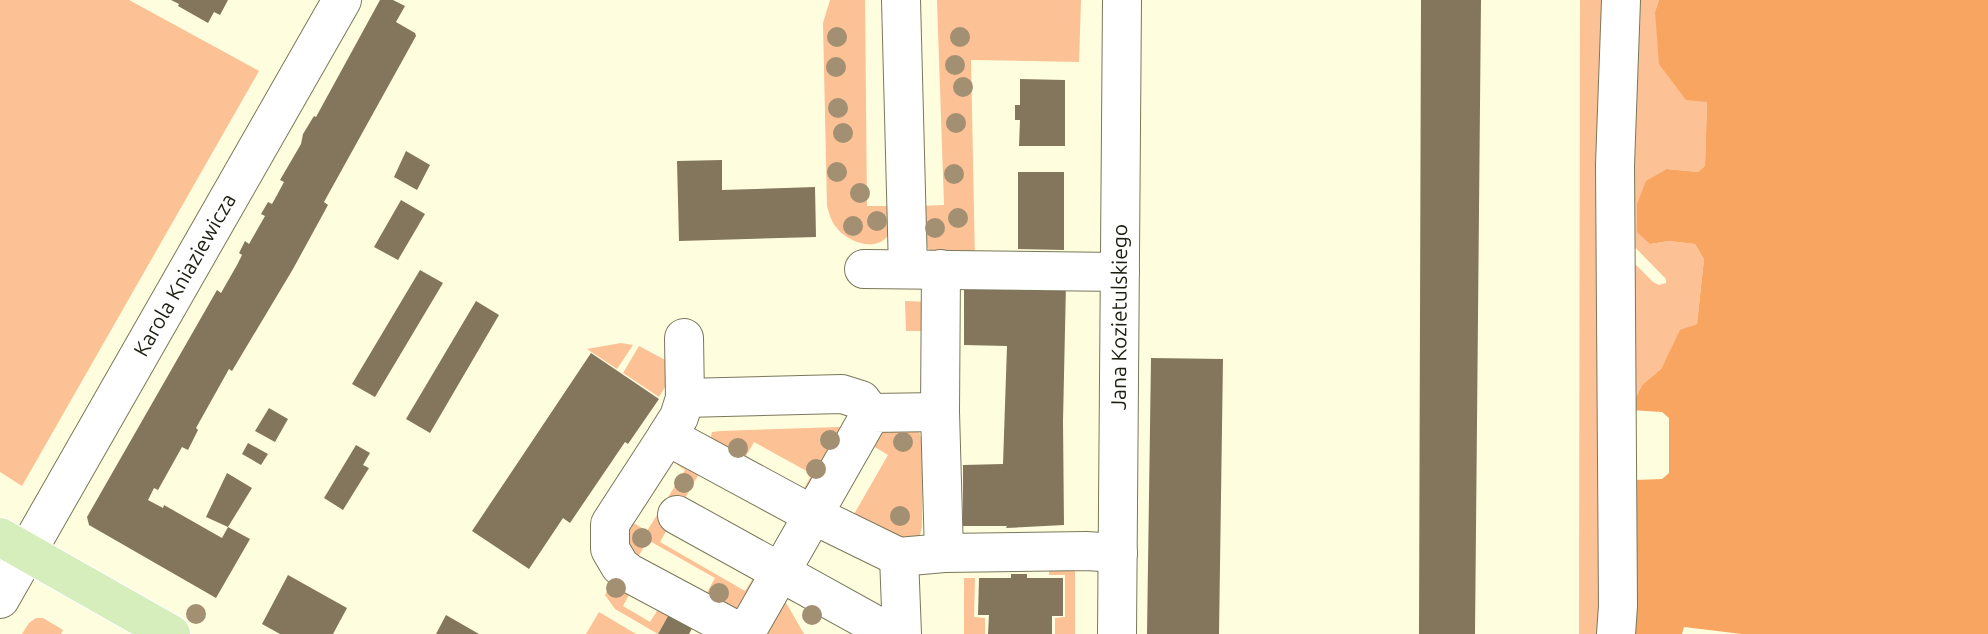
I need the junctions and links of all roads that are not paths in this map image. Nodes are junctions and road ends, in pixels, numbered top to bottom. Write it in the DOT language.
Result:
graph roads {
  1 [pos="342,0"];
  2 [pos="901,0"];
  3 [pos="1122,0"];
  4 [pos="1621,0"];
  5 [pos="864,269"];
  6 [pos="924,269"];
  7 [pos="1120,272"];
  8 [pos="684,338"];
  9 [pos="685,398"];
  10 [pos="940,412"];
  11 [pos="871,413"];
  12 [pos="667,436"];
  13 [pos="677,515"];
  14 [pos="813,515"];
  15 [pos="14,544"];
  16 [pos="944,553"];
  17 [pos="1118,553"];
  18 [pos="899,557"];
  19 [pos="780,572"];
  20 [pos="0,599"];
  21 [pos="171,634"];
  22 [pos="744,634"];
  23 [pos="892,634"];
  24 [pos="902,634"];
  25 [pos="1117,634"];
  26 [pos="1616,634"];
  1 -- 15 [label="street, Karola Kniaziewicza"];
  2 -- 6 [label="street"];
  3 -- 7 [label="street, Jana Kozietulskiego"];
  4 -- 26 [label="street"];
  5 -- 6 [label="street"];
  6 -- 7 [label="street"];
  6 -- 10 [label="street"];
  7 -- 17 [label="street, Jana Kozietulskiego"];
  8 -- 9 [label="street"];
  9 -- 11 [label="street"];
  9 -- 12 [label="street"];
  10 -- 11 [label="street"];
  10 -- 16 [label="street"];
  11 -- 14 [label="street"];
  12 -- 14 [label="street"];
  12 -- 22 [label="street"];
  13 -- 19 [label="street"];
  14 -- 18 [label="street"];
  14 -- 19 [label="street"];
  15 -- 20 [label="street, Karola Kniaziewicza"];
  15 -- 21 [label="main road"];
  16 -- 17 [label="street"];
  16 -- 18 [label="street"];
  17 -- 25 [label="street, Jana Kozietulskiego"];
  18 -- 24 [label="street"];
  19 -- 22 [label="street"];
  19 -- 23 [label="street"];
}
